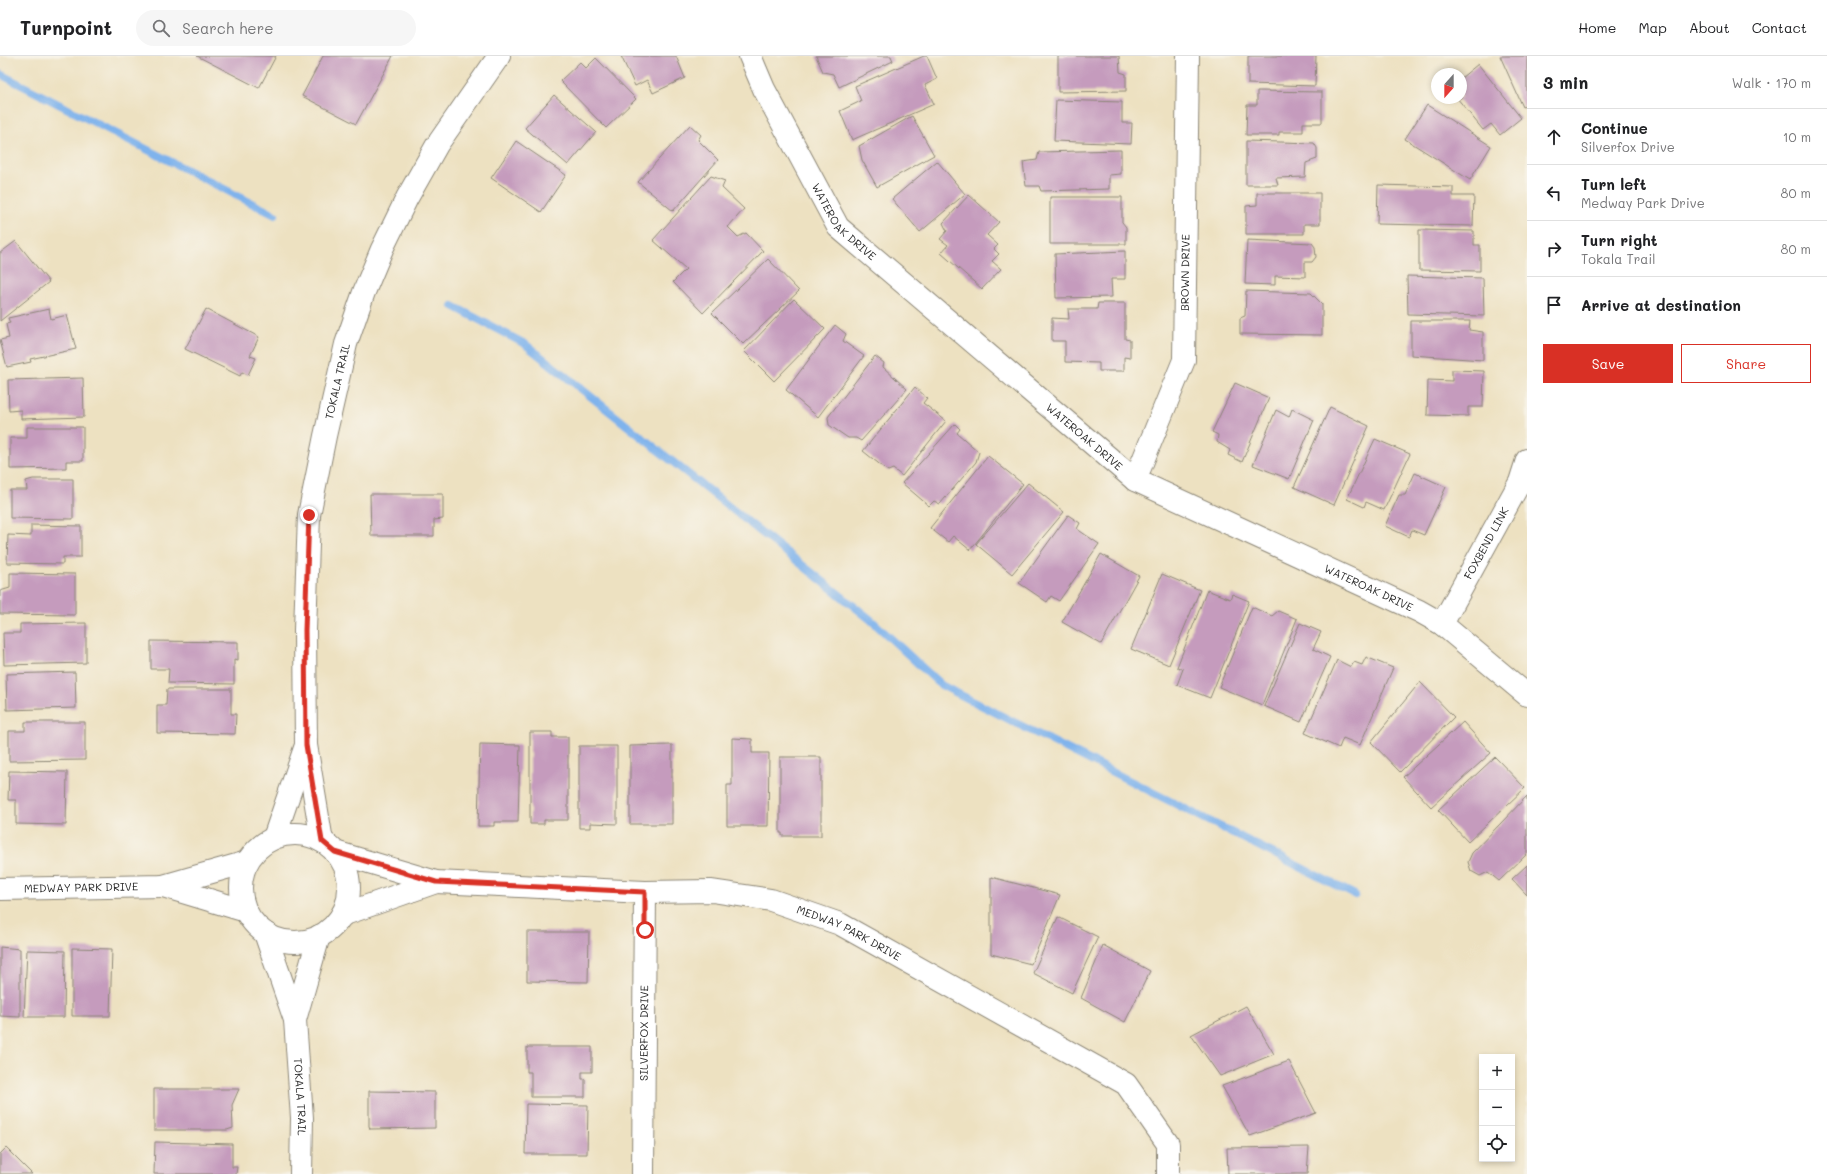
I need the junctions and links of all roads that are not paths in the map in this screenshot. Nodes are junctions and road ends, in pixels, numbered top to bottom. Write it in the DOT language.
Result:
graph roads {
  1 [pos="499,56"];
  2 [pos="750,56"];
  3 [pos="1188,56"];
  4 [pos="1527,460"];
  5 [pos="1136,480"];
  6 [pos="1442,624"];
  7 [pos="1527,695"];
  8 [pos="306,745"];
  9 [pos="274,838"];
  10 [pos="329,846"];
  11 [pos="248,862"];
  12 [pos="436,882"];
  13 [pos="163,886"];
  14 [pos="0,889"];
  15 [pos="645,892"];
  16 [pos="246,911"];
  17 [pos="342,915"];
  18 [pos="265,933"];
  19 [pos="319,936"];
  20 [pos="295,1020"];
  21 [pos="301,1174"];
  22 [pos="643,1174"];
  23 [pos="1168,1174"];
  1 -- 8 [label="street, TOKALA TRAIL"];
  2 -- 5 [label="street, WATEROAK DRIVE"];
  3 -- 5 [label="street, BROWN DRIVE"];
  4 -- 6 [label="street, FOXBEND LINK"];
  5 -- 6 [label="street, WATEROAK DRIVE"];
  6 -- 7 [label="street, WATEROAK DRIVE"];
  8 -- 9 [label="street, TOKALA TRAIL"];
  8 -- 10 [label="street, TOKALA TRAIL"];
  9 -- 10 [label="street"];
  9 -- 11 [label="street"];
  10 -- 12 [label="street, MEDWAY PARK DRIVE"];
  10 -- 17 [label="street"];
  11 -- 13 [label="street, MEDWAY PARK DRIVE"];
  11 -- 16 [label="street"];
  12 -- 15 [label="street, MEDWAY PARK DRIVE"];
  12 -- 17 [label="street, MEDWAY PARK DRIVE"];
  13 -- 14 [label="street, MEDWAY PARK DRIVE"];
  13 -- 16 [label="street, MEDWAY PARK DRIVE"];
  15 -- 22 [label="street, SILVERFOX DRIVE"];
  15 -- 23 [label="street, MEDWAY PARK DRIVE"];
  16 -- 18 [label="street"];
  17 -- 19 [label="street"];
  18 -- 19 [label="street"];
  18 -- 20 [label="street, TOKALA TRAIL"];
  19 -- 20 [label="street, TOKALA TRAIL"];
  20 -- 21 [label="street, TOKALA TRAIL"];
}
